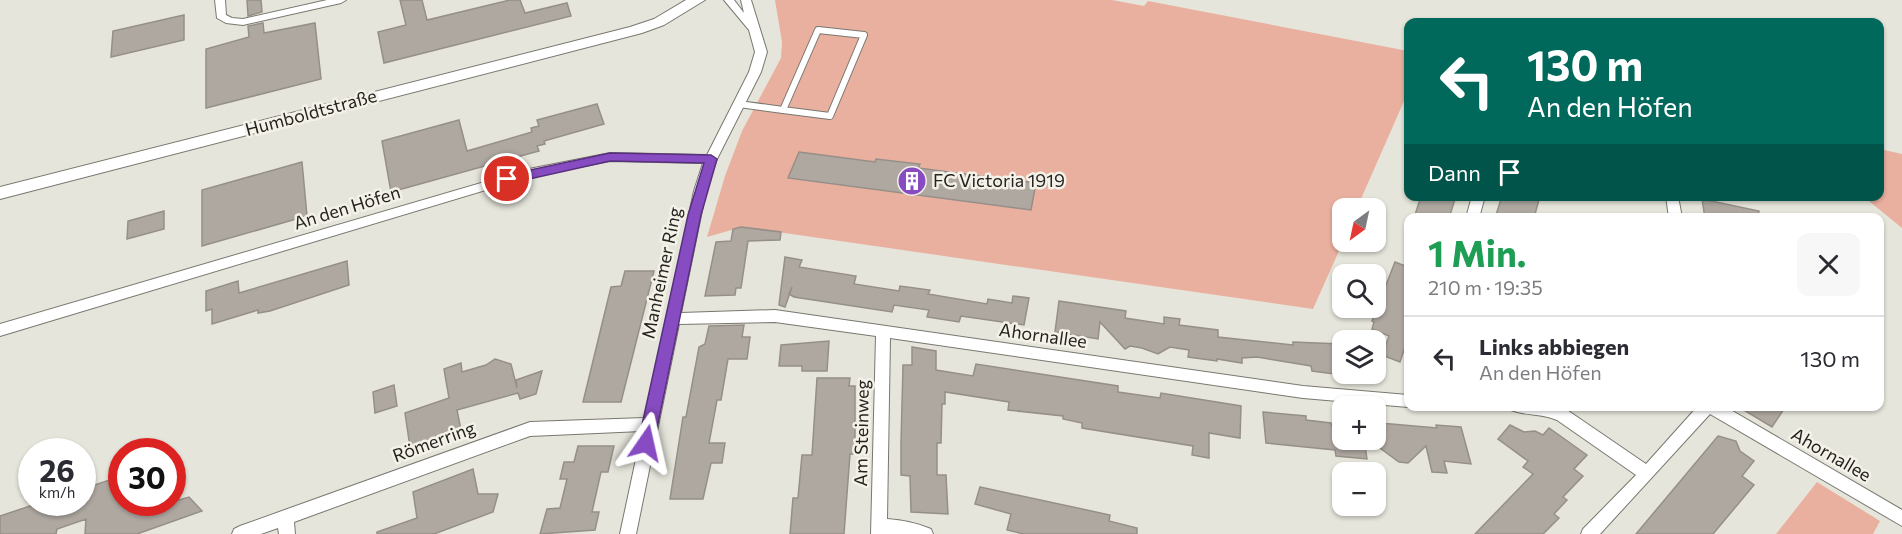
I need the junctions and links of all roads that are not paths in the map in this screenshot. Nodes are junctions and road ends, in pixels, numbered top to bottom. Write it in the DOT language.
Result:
graph roads {
  1 [pos="220,0"];
  2 [pos="341,0"];
  3 [pos="678,0"];
  4 [pos="697,0"];
  5 [pos="729,0"];
  6 [pos="746,0"];
  7 [pos="756,30"];
  8 [pos="623,32"];
  9 [pos="739,104"];
  10 [pos="783,110"];
  11 [pos="711,159"];
  12 [pos="0,193"];
  13 [pos="672,319"];
  14 [pos="0,330"];
  15 [pos="883,333"];
  16 [pos="1404,401"];
  17 [pos="1553,411"];
  18 [pos="1704,411"];
  19 [pos="1718,411"];
  20 [pos="649,424"];
  21 [pos="1647,474"];
  22 [pos="1902,519"];
  23 [pos="286,526"];
  24 [pos="879,530"];
  25 [pos="240,534"];
  26 [pos="628,534"];
  27 [pos="925,534"];
  28 [pos="1589,534"];
  1 -- 2 [label="street"];
  3 -- 8 [label="street, Humboldtstraße"];
  4 -- 8 [label="street, Humboldtstraße"];
  5 -- 7 [label="street"];
  6 -- 7 [label="street, Manheimer Ring"];
  7 -- 9 [label="street, Manheimer Ring"];
  8 -- 12 [label="street, Humboldtstraße"];
  9 -- 10 [label="lane"];
  9 -- 11 [label="street, Manheimer Ring"];
  10 -- 10 [label="lane"];
  11 -- 13 [label="street, Manheimer Ring"];
  11 -- 14 [label="street, An den Höfen"];
  13 -- 15 [label="street, Ahornallee"];
  13 -- 20 [label="street, Manheimer Ring"];
  15 -- 16 [label="street, Ahornallee"];
  15 -- 24 [label="street, Am Steinweg"];
  17 -- 21 [label="street"];
  18 -- 21 [label="street, Ahornallee"];
  19 -- 22 [label="street, Ahornallee"];
  20 -- 23 [label="street, Römerring"];
  20 -- 26 [label="street, Manheimer Ring"];
  21 -- 28 [label="street, Ahornallee"];
  23 -- 25 [label="street, Römerring"];
  24 -- 27 [label="street"];
}
